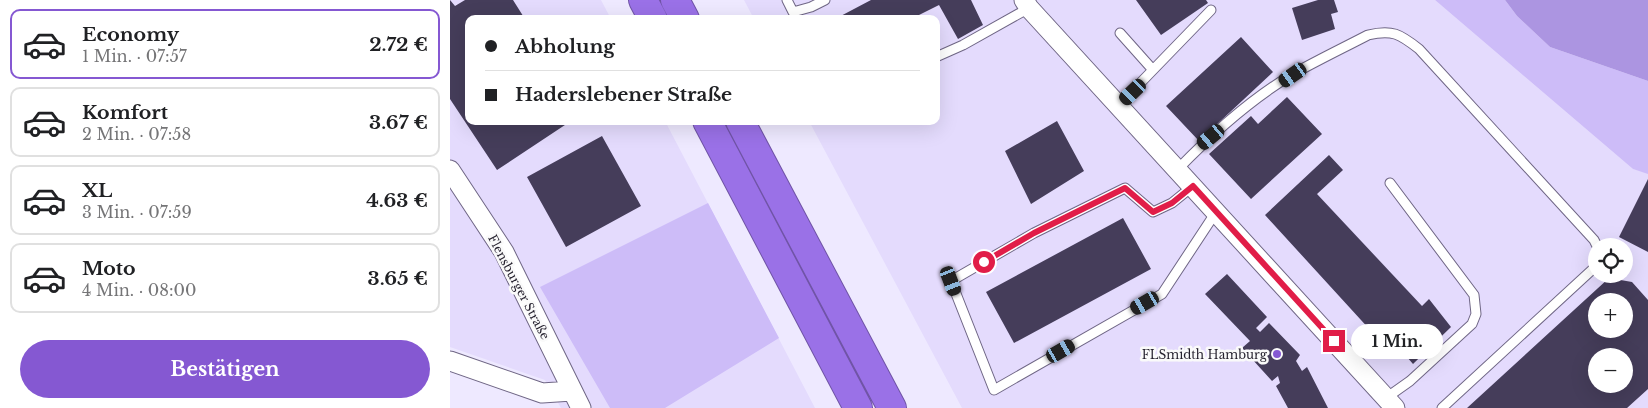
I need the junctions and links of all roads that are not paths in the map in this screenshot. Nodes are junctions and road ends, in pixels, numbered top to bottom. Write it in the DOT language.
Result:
graph roads {
  1 [pos="643,0"];
  2 [pos="675,0"];
  3 [pos="787,0"];
  4 [pos="825,0"];
  5 [pos="1027,4"];
  6 [pos="1211,10"];
  7 [pos="651,15"];
  8 [pos="683,15"];
  9 [pos="1120,33"];
  10 [pos="940,55"];
  11 [pos="1153,70"];
  12 [pos="1118,106"];
  13 [pos="709,125"];
  14 [pos="742,125"];
  15 [pos="1178,169"];
  16 [pos="450,170"];
  17 [pos="1390,183"];
  18 [pos="1193,186"];
  19 [pos="1216,212"];
  20 [pos="1592,238"];
  21 [pos="1588,274"];
  22 [pos="450,361"];
  23 [pos="572,391"];
  24 [pos="1390,403"];
  25 [pos="581,408"];
  26 [pos="858,408"];
  27 [pos="892,408"];
  28 [pos="1442,408"];
  1 -- 7 [label="highway"];
  2 -- 8 [label="highway"];
  3 -- 4 [label="lane"];
  5 -- 10 [label="lane"];
  5 -- 12 [label="street"];
  6 -- 11 [label="lane"];
  9 -- 11 [label="lane"];
  11 -- 12 [label="lane"];
  12 -- 15 [label="street"];
  13 -- 26 [label="highway"];
  14 -- 27 [label="highway"];
  15 -- 18 [label="street"];
  15 -- 20 [label="lane"];
  16 -- 23 [label="street, Flensburger Straße"];
  17 -- 24 [label="lane"];
  18 -- 19 [label="street"];
  18 -- 19 [label="lane"];
  19 -- 24 [label="street"];
  21 -- 28 [label="lane"];
  22 -- 23 [label="street"];
  23 -- 25 [label="street, Flensburger Straße"];
}
